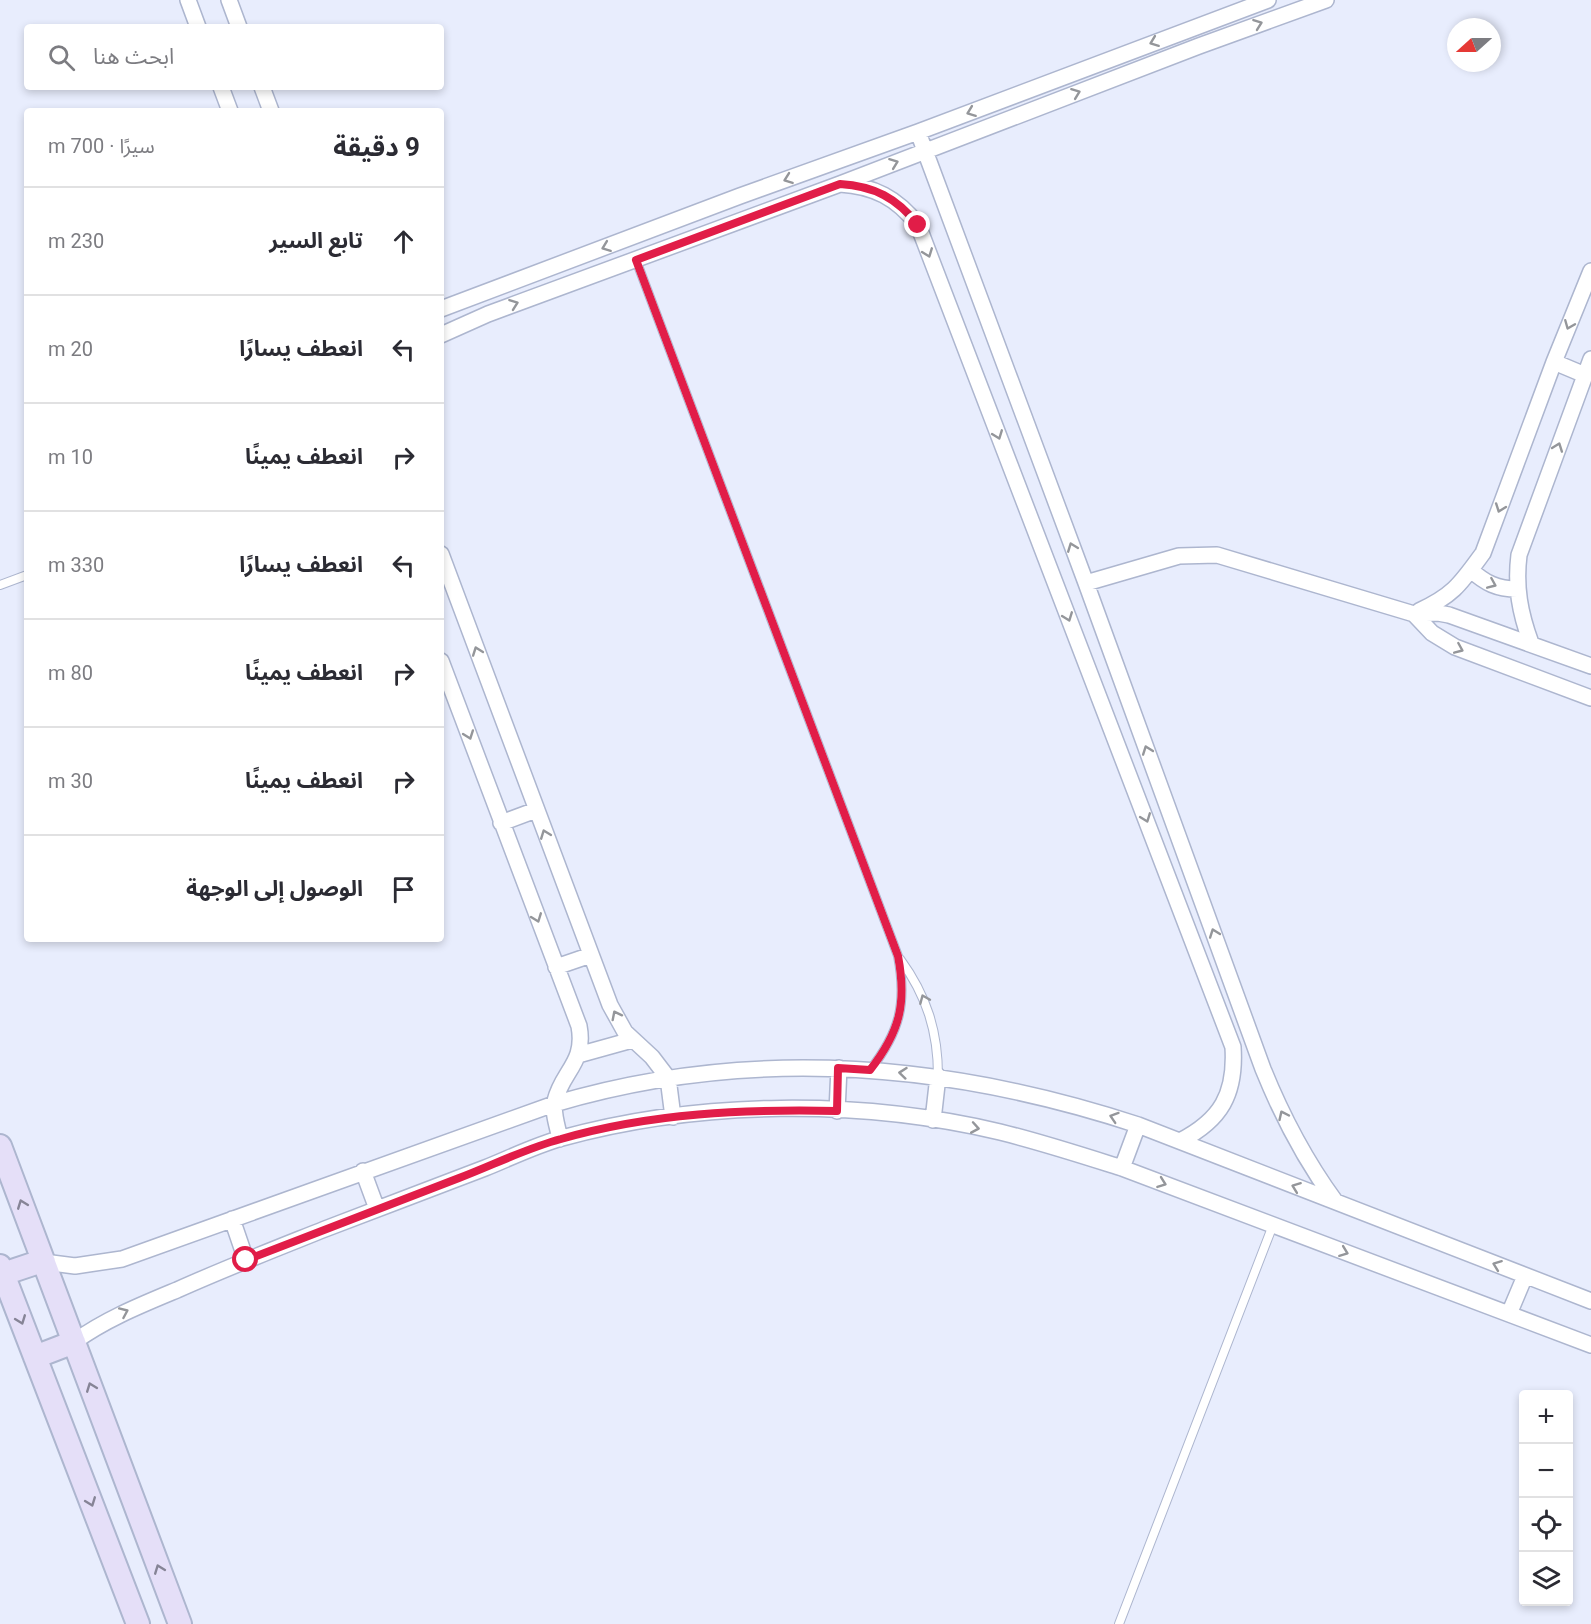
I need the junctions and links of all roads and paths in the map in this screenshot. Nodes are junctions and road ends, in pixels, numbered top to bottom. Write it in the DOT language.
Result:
graph roads {
  1 [pos="188,0"];
  2 [pos="229,0"];
  3 [pos="1268,0"];
  4 [pos="1326,0"];
  5 [pos="197,24"];
  6 [pos="238,24"];
  7 [pos="1193,28"];
  8 [pos="1200,46"];
  9 [pos="222,90"];
  10 [pos="263,90"];
  11 [pos="229,108"];
  12 [pos="270,108"];
  13 [pos="918,132"];
  14 [pos="925,151"];
  15 [pos="840,184"];
  16 [pos="636,260"];
  17 [pos="1591,271"];
  18 [pos="480,295"];
  19 [pos="444,308"];
  20 [pos="488,314"];
  21 [pos="444,334"];
  22 [pos="1591,359"];
  23 [pos="1554,362"];
  24 [pos="1585,375"];
  25 [pos="444,563"];
  26 [pos="1471,570"];
  27 [pos="24,576"];
  28 [pos="1086,583"];
  29 [pos="0,585"];
  30 [pos="1517,589"];
  31 [pos="1414,614"];
  32 [pos="1531,643"];
  33 [pos="1591,666"];
  34 [pos="444,669"];
  35 [pos="1591,698"];
  36 [pos="1129,701"];
  37 [pos="1104,710"];
  38 [pos="536,810"];
  39 [pos="501,823"];
  40 [pos="591,955"];
  41 [pos="898,956"];
  42 [pos="556,967"];
  43 [pos="1240,1005"];
  44 [pos="1220,1013"];
  45 [pos="632,1040"];
  46 [pos="578,1055"];
  47 [pos="838,1068"];
  48 [pos="870,1070"];
  49 [pos="938,1077"];
  50 [pos="668,1078"];
  51 [pos="554,1104"];
  52 [pos="837,1111"];
  53 [pos="673,1117"];
  54 [pos="933,1120"];
  55 [pos="1138,1125"];
  56 [pos="560,1139"];
  57 [pos="1180,1142"];
  58 [pos="0,1146"];
  59 [pos="1122,1168"];
  60 [pos="363,1171"];
  61 [pos="1335,1202"];
  62 [pos="377,1209"];
  63 [pos="232,1219"];
  64 [pos="1273,1225"];
  65 [pos="246,1260"];
  66 [pos="44,1262"];
  67 [pos="2,1270"];
  68 [pos="1525,1276"];
  69 [pos="1591,1301"];
  70 [pos="1509,1314"];
  71 [pos="74,1342"];
  72 [pos="1591,1345"];
  73 [pos="35,1357"];
  74 [pos="138,1624"];
  75 [pos="180,1624"];
  76 [pos="1119,1624"];
  1 -- 5 [label="street"];
  2 -- 6 [label="street"];
  3 -- 7 [label="street"];
  8 -- 4 [label="street, one-way"];
  7 -- 8 [label="street"];
  7 -- 13 [label="street, one-way"];
  14 -- 8 [label="street, one-way"];
  9 -- 11 [label="street"];
  10 -- 12 [label="street"];
  13 -- 14 [label="street"];
  13 -- 18 [label="street, one-way"];
  15 -- 14 [label="street, one-way"];
  28 -- 14 [label="street, one-way"];
  15 -- 16 [label="street"];
  15 -- 37 [label="street, one-way"];
  20 -- 16 [label="street, one-way"];
  16 -- 41 [label="lane"];
  17 -- 23 [label="street, one-way"];
  18 -- 19 [label="street"];
  18 -- 20 [label="street"];
  20 -- 21 [label="street"];
  22 -- 24 [label="street"];
  23 -- 24 [label="street"];
  23 -- 26 [label="street, one-way"];
  30 -- 24 [label="street, one-way"];
  38 -- 25 [label="street, one-way"];
  26 -- 30 [label="street, one-way"];
  26 -- 31 [label="street"];
  27 -- 29 [label="lane"];
  28 -- 31 [label="street"];
  28 -- 36 [label="street"];
  30 -- 32 [label="street"];
  31 -- 32 [label="street"];
  31 -- 35 [label="street, one-way"];
  32 -- 33 [label="street"];
  34 -- 39 [label="street, one-way"];
  36 -- 37 [label="street"];
  43 -- 36 [label="street, one-way"];
  37 -- 44 [label="street, one-way"];
  38 -- 39 [label="street"];
  40 -- 38 [label="street, one-way"];
  39 -- 42 [label="street, one-way"];
  40 -- 42 [label="street"];
  45 -- 40 [label="street, one-way"];
  41 -- 48 [label="lane"];
  49 -- 41 [label="lane, one-way"];
  42 -- 46 [label="street"];
  43 -- 44 [label="street"];
  61 -- 43 [label="street, one-way"];
  44 -- 57 [label="street"];
  45 -- 46 [label="street"];
  45 -- 50 [label="street"];
  46 -- 51 [label="street"];
  47 -- 48 [label="street"];
  47 -- 50 [label="street"];
  47 -- 52 [label="street"];
  49 -- 48 [label="street, one-way"];
  49 -- 54 [label="street"];
  55 -- 49 [label="street, one-way"];
  50 -- 51 [label="street"];
  50 -- 53 [label="street"];
  51 -- 56 [label="street"];
  51 -- 60 [label="street"];
  52 -- 53 [label="street"];
  52 -- 54 [label="street"];
  53 -- 56 [label="street"];
  54 -- 59 [label="street, one-way"];
  55 -- 57 [label="street"];
  55 -- 59 [label="street"];
  56 -- 62 [label="street"];
  61 -- 57 [label="street, one-way"];
  66 -- 58 [label="street, one-way"];
  59 -- 64 [label="street, one-way"];
  60 -- 62 [label="street"];
  60 -- 63 [label="street"];
  68 -- 61 [label="street, one-way"];
  62 -- 65 [label="street"];
  63 -- 65 [label="street"];
  63 -- 66 [label="street"];
  64 -- 70 [label="street, one-way"];
  64 -- 76 [label="lane"];
  71 -- 65 [label="street, one-way"];
  66 -- 67 [label="street"];
  66 -- 71 [label="street"];
  67 -- 73 [label="street, one-way"];
  68 -- 69 [label="street"];
  68 -- 70 [label="street"];
  70 -- 72 [label="street"];
  71 -- 73 [label="street"];
  75 -- 71 [label="street, one-way"];
  73 -- 74 [label="street, one-way"];
}
